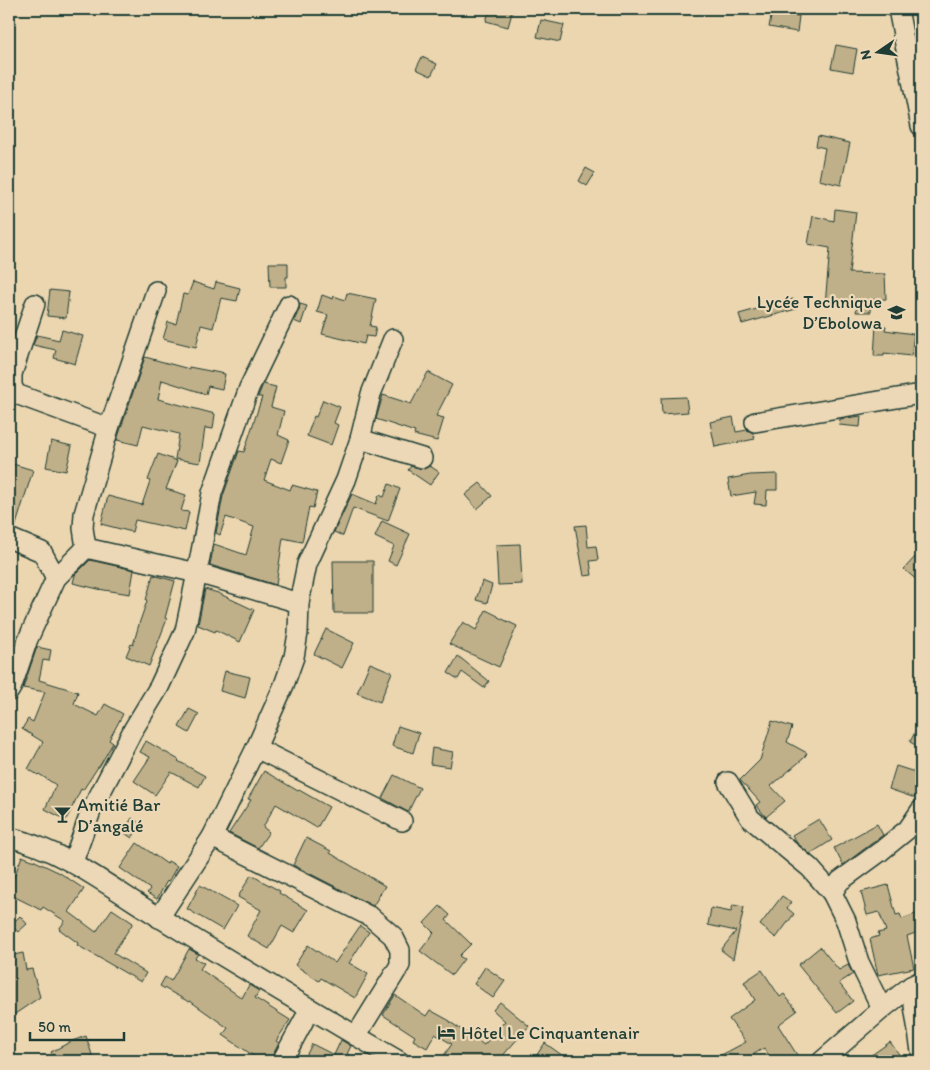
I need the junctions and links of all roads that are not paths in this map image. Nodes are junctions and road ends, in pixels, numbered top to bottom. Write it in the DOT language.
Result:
graph roads {
  1 [pos="898,9"];
  2 [pos="921,126"];
  3 [pos="156,291"];
  4 [pos="35,304"];
  5 [pos="289,305"];
  6 [pos="393,339"];
  7 [pos="921,394"];
  8 [pos="755,422"];
  9 [pos="109,428"];
  10 [pos="360,438"];
  11 [pos="422,458"];
  12 [pos="9,538"];
  13 [pos="86,548"];
  14 [pos="197,573"];
  15 [pos="56,578"];
  16 [pos="299,603"];
  17 [pos="9,691"];
  18 [pos="256,748"];
  19 [pos="728,782"];
  20 [pos="921,810"];
  21 [pos="402,821"];
  22 [pos="9,837"];
  23 [pos="212,837"];
  24 [pos="72,862"];
  25 [pos="832,893"];
  26 [pos="159,918"];
  27 [pos="916,984"];
  28 [pos="310,1009"];
  29 [pos="882,1010"];
  30 [pos="356,1036"];
  31 [pos="921,1051"];
  32 [pos="282,1061"];
  33 [pos="399,1061"];
  34 [pos="822,1061"];
  1 -- 2 [label="street"];
  3 -- 9 [label="street"];
  4 -- 9 [label="street"];
  5 -- 14 [label="street"];
  6 -- 10 [label="street"];
  7 -- 8 [label="street"];
  9 -- 13 [label="street"];
  10 -- 11 [label="street"];
  10 -- 16 [label="street"];
  12 -- 15 [label="street"];
  13 -- 14 [label="street"];
  13 -- 15 [label="street"];
  14 -- 16 [label="street"];
  14 -- 24 [label="street"];
  15 -- 17 [label="street"];
  16 -- 18 [label="street"];
  18 -- 21 [label="street"];
  18 -- 23 [label="street"];
  19 -- 25 [label="street"];
  20 -- 25 [label="street"];
  22 -- 24 [label="street"];
  23 -- 26 [label="street"];
  23 -- 30 [label="street"];
  24 -- 26 [label="street"];
  25 -- 29 [label="street"];
  26 -- 28 [label="street"];
  27 -- 29 [label="street"];
  27 -- 31 [label="street"];
  28 -- 30 [label="street"];
  28 -- 32 [label="street"];
  29 -- 34 [label="street"];
  30 -- 33 [label="street"];
}
